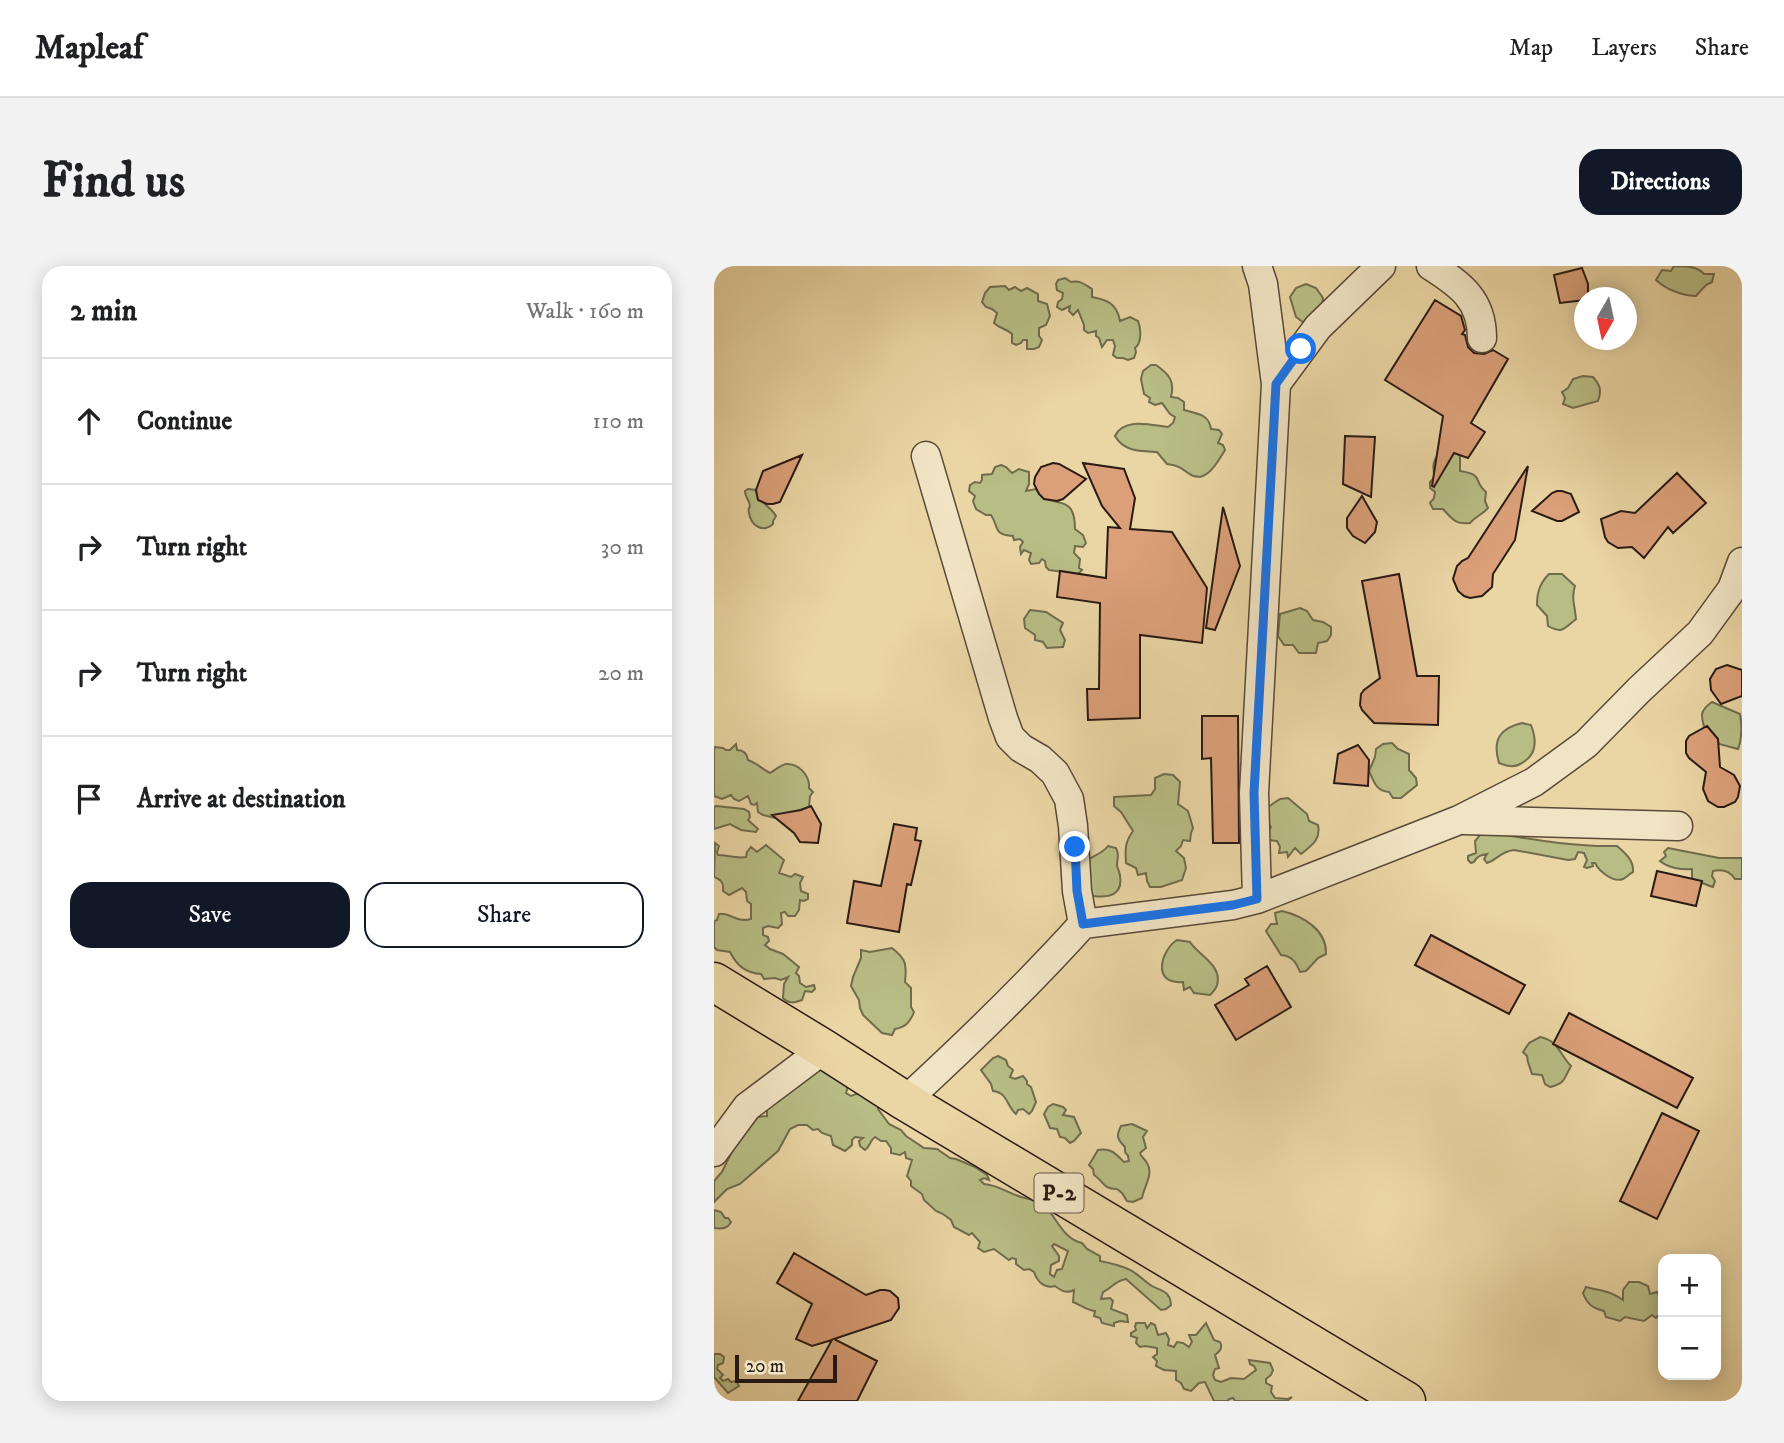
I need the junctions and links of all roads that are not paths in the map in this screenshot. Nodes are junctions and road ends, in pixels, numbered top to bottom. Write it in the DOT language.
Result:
graph roads {
  1 [pos="1257,266"];
  2 [pos="1381,266"];
  3 [pos="1432,266"];
  4 [pos="1482,338"];
  5 [pos="1276,384"];
  6 [pos="926,456"];
  7 [pos="1742,562"];
  8 [pos="1737,591"];
  9 [pos="1459,820"];
  10 [pos="1678,826"];
  11 [pos="1257,899"];
  12 [pos="1083,924"];
  13 [pos="714,982"];
  14 [pos="824,1049"];
  15 [pos="905,1101"];
  16 [pos="714,1152"];
  17 [pos="1406,1401"];
  1 -- 5 [label="street"];
  2 -- 5 [label="street"];
  3 -- 4 [label="street"];
  5 -- 11 [label="street"];
  6 -- 12 [label="street"];
  7 -- 8 [label="street"];
  8 -- 9 [label="street"];
  9 -- 10 [label="street"];
  9 -- 11 [label="street"];
  11 -- 12 [label="street"];
  12 -- 15 [label="street"];
  13 -- 14 [label="highway, P-2"];
  14 -- 15 [label="highway, P-2"];
  14 -- 16 [label="street"];
  15 -- 17 [label="highway, P-2"];
}
